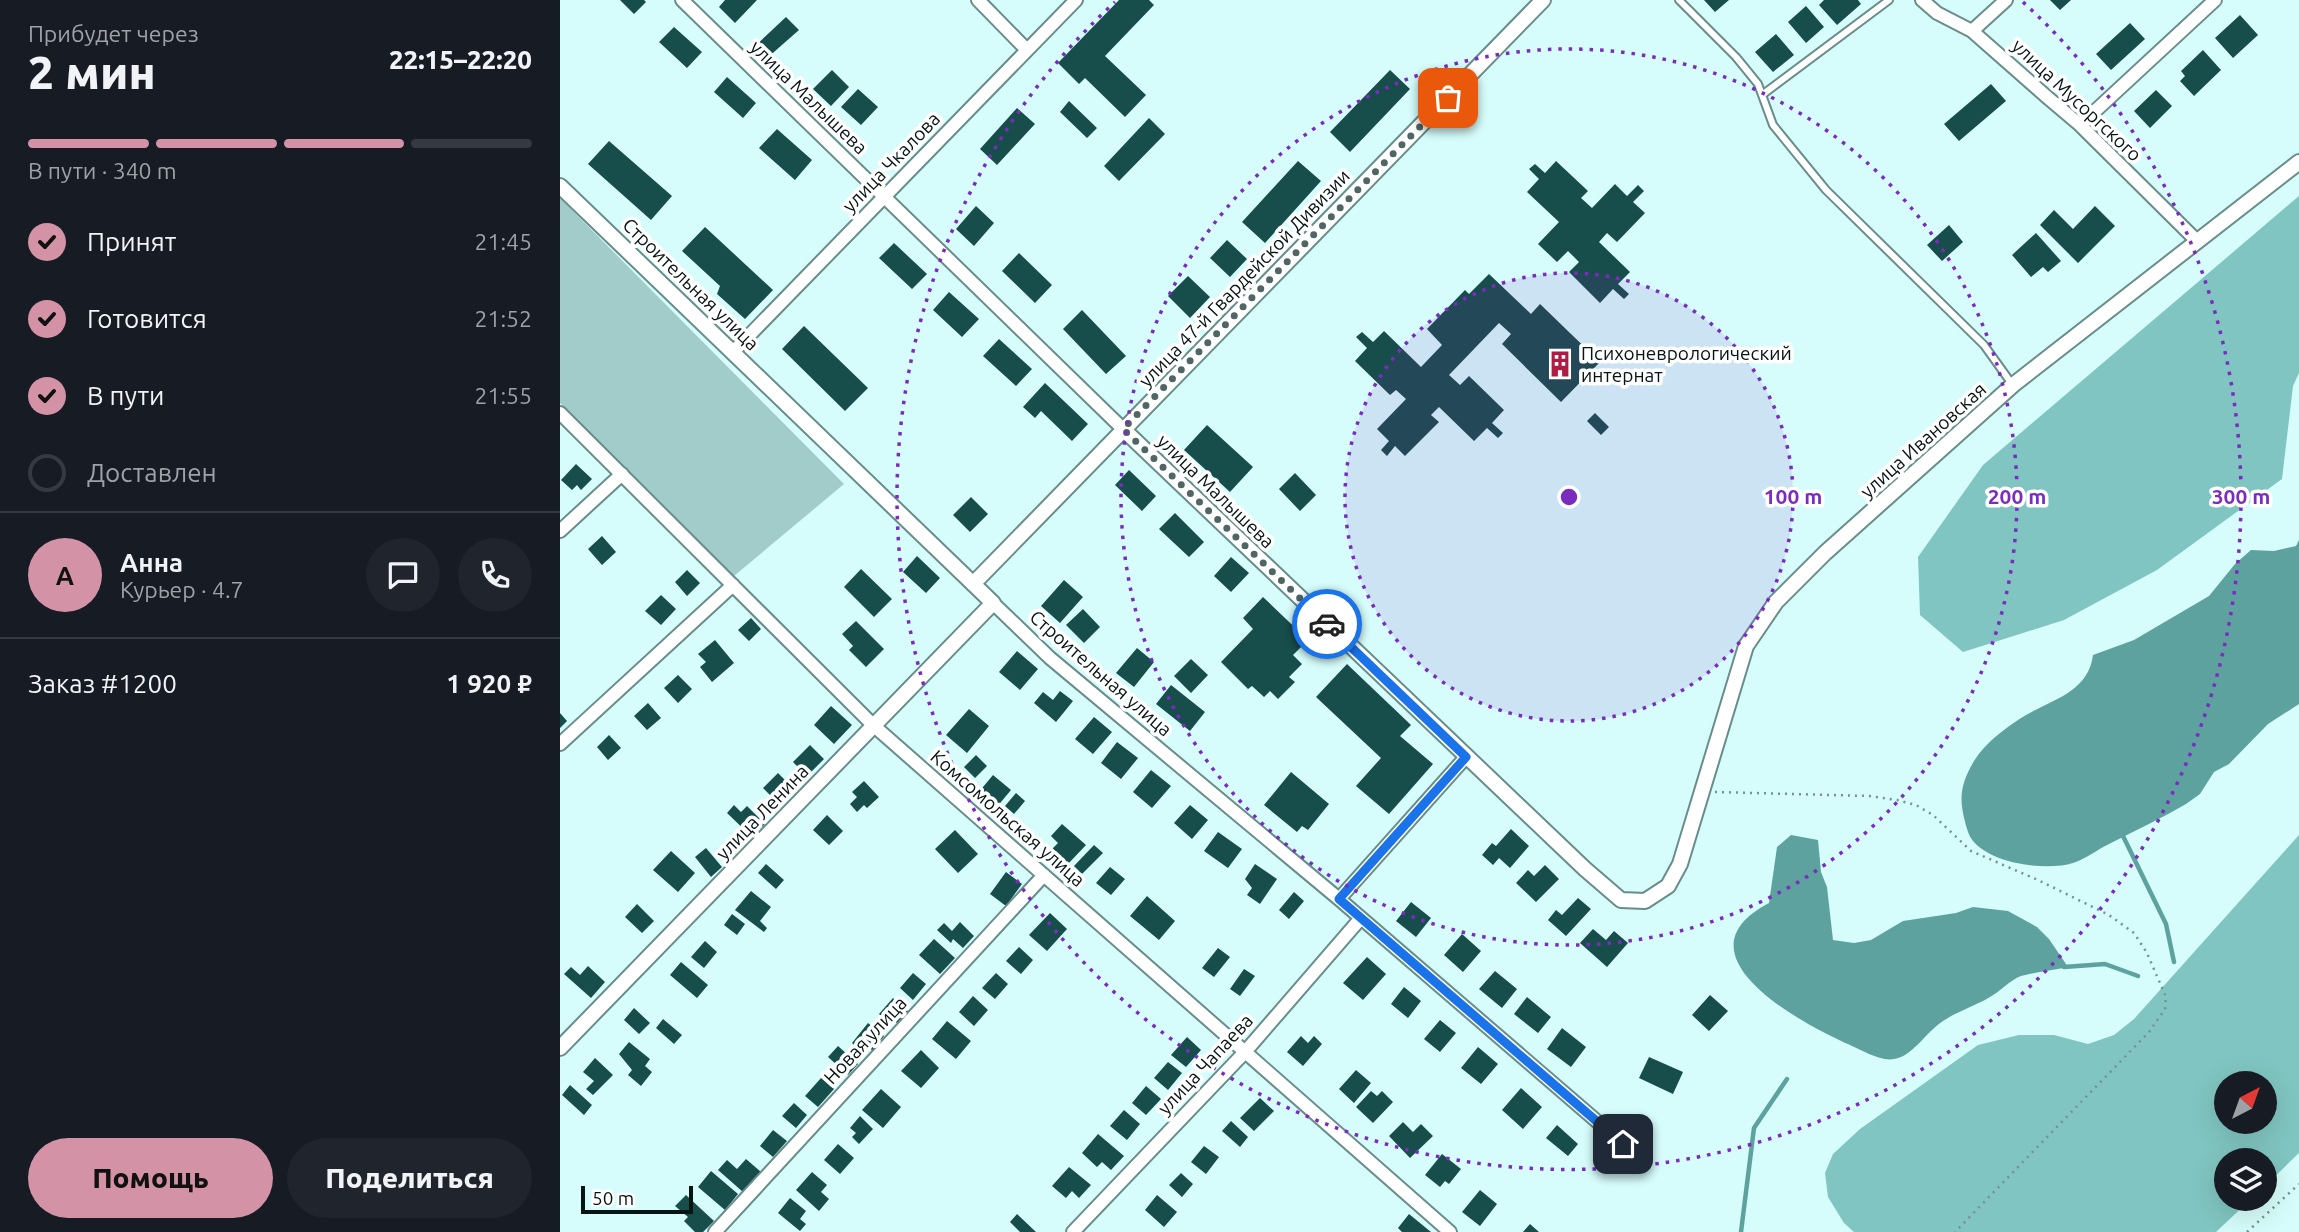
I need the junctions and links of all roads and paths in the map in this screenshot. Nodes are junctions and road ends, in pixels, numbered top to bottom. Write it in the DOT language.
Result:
graph roads {
  1 [pos="682,0"];
  2 [pos="978,0"];
  3 [pos="1076,0"];
  4 [pos="1544,0"];
  5 [pos="1679,0"];
  6 [pos="1889,0"];
  7 [pos="1922,0"];
  8 [pos="2006,0"];
  9 [pos="2216,0"];
  10 [pos="1972,31"];
  11 [pos="1027,50"];
  12 [pos="1762,95"];
  13 [pos="2080,125"];
  14 [pos="2299,162"];
  15 [pos="560,186"];
  16 [pos="884,198"];
  17 [pos="2197,241"];
  18 [pos="734,351"];
  19 [pos="2013,385"];
  20 [pos="560,413"];
  21 [pos="1123,429"];
  22 [pos="622,474"];
  23 [pos="560,531"];
  24 [pos="974,584"];
  25 [pos="733,585"];
  26 [pos="993,603"];
  27 [pos="873,725"];
  28 [pos="560,744"];
  29 [pos="1466,757"];
  30 [pos="1702,791"];
  31 [pos="1044,875"];
  32 [pos="1339,899"];
  33 [pos="1645,901"];
  34 [pos="1361,918"];
  35 [pos="560,1048"];
  36 [pos="1245,1052"];
  37 [pos="1643,1161"];
  38 [pos="2299,1185"];
  39 [pos="715,1232"];
  40 [pos="1073,1232"];
  41 [pos="1450,1232"];
  42 [pos="1955,1232"];
  43 [pos="2248,1232"];
  1 -- 16 [label="street, улица Малышева"];
  2 -- 11 [label="street"];
  3 -- 11 [label="street, улица Чкалова"];
  4 -- 21 [label="street, улица 47-й Гвардейской Дивизии"];
  5 -- 12 [label="lane"];
  6 -- 12 [label="lane"];
  7 -- 10 [label="street, улица Мусоргского"];
  8 -- 10 [label="street"];
  9 -- 13 [label="street"];
  10 -- 13 [label="street, улица Мусоргского"];
  11 -- 16 [label="street, улица Чкалова"];
  12 -- 19 [label="lane"];
  13 -- 17 [label="street, улица Мусоргского"];
  14 -- 17 [label="street, улица Ивановская"];
  15 -- 18 [label="street, Строительная улица"];
  16 -- 18 [label="street, улица Чкалова"];
  16 -- 21 [label="street, улица Малышева"];
  17 -- 19 [label="street, улица Ивановская"];
  18 -- 24 [label="street, Строительная улица"];
  19 -- 30 [label="street, улица Ивановская"];
  20 -- 22 [label="street, Комсомольская улица"];
  21 -- 24 [label="street, улица 47-й Гвардейской Дивизии"];
  21 -- 29 [label="street, улица Малышева"];
  22 -- 23 [label="street"];
  22 -- 25 [label="street, Комсомольская улица"];
  24 -- 26 [label="street, Строительная улица"];
  25 -- 27 [label="street, Комсомольская улица"];
  25 -- 28 [label="street"];
  26 -- 27 [label="street, улица Ленина"];
  26 -- 32 [label="street, Строительная улица"];
  27 -- 31 [label="street, Комсомольская улица"];
  27 -- 35 [label="street, улица Ленина"];
  29 -- 32 [label="street"];
  29 -- 33 [label="street, улица Малышева"];
  30 -- 33 [label="street, улица Ивановская"];
  30 -- 42 [label="path"];
  31 -- 36 [label="street, Комсомольская улица"];
  31 -- 39 [label="street, Новая улица"];
  32 -- 34 [label="street, Строительная улица"];
  34 -- 36 [label="street, улица Чапаева"];
  34 -- 37 [label="street, Строительная улица"];
  36 -- 40 [label="street, улица Чапаева"];
  36 -- 41 [label="street, Комсомольская улица"];
  38 -- 43 [label="path"];
}
